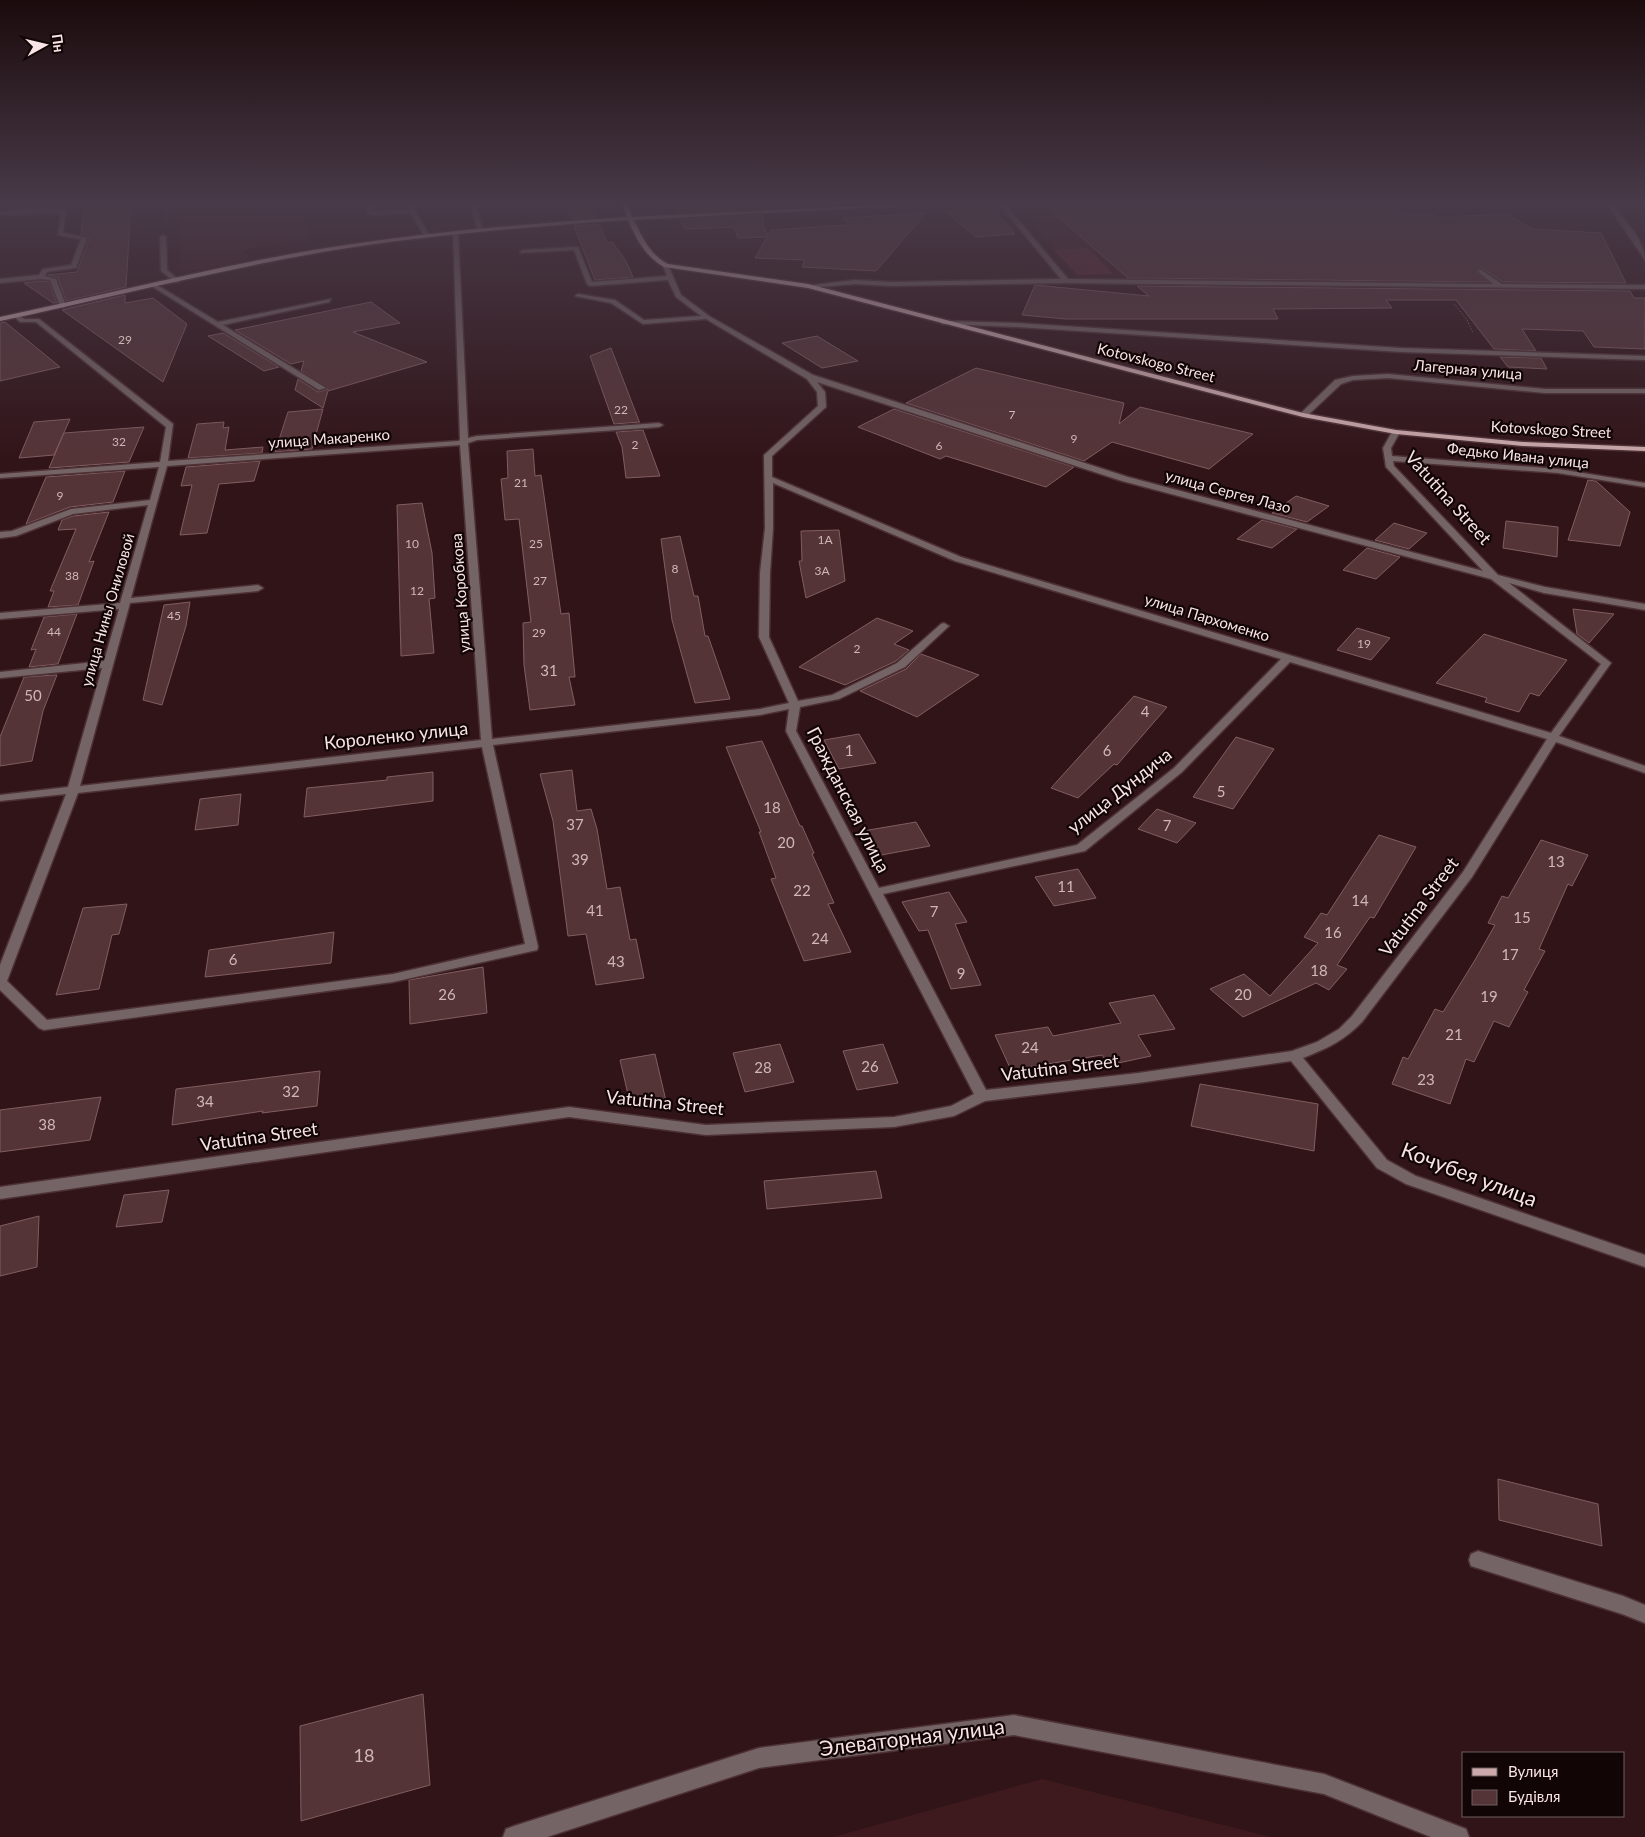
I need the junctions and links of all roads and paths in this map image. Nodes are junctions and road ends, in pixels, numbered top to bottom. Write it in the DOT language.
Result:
graph roads {
  1 [pos="57,290"];
  2 [pos="138,290"];
  3 [pos="161,290"];
  4 [pos="457,290"];
  5 [pos="676,290"];
  6 [pos="821,290"];
  7 [pos="578,296"];
  8 [pos="329,300"];
  9 [pos="63,306"];
  10 [pos="17,316"];
  11 [pos="707,317"];
  12 [pos="0,319"];
  13 [pos="217,324"];
  14 [pos="944,324"];
  15 [pos="1645,358"];
  16 [pos="810,377"];
  17 [pos="322,388"];
  18 [pos="1645,391"];
  19 [pos="1303,415"];
  20 [pos="658,425"];
  21 [pos="1396,432"];
  22 [pos="464,441"];
  23 [pos="1645,449"];
  24 [pos="1389,458"];
  25 [pos="164,464"];
  26 [pos="0,476"];
  27 [pos="766,478"];
  28 [pos="1645,485"];
  29 [pos="154,502"];
  30 [pos="0,536"];
  31 [pos="1492,575"];
  32 [pos="258,588"];
  33 [pos="125,603"];
  34 [pos="1645,606"];
  35 [pos="0,616"];
  36 [pos="944,626"];
  37 [pos="1288,658"];
  38 [pos="108,664"];
  39 [pos="0,675"];
  40 [pos="795,705"];
  41 [pos="1553,737"];
  42 [pos="487,743"];
  43 [pos="1645,770"];
  44 [pos="73,790"];
  45 [pos="0,798"];
  46 [pos="876,892"];
  47 [pos="0,982"];
  48 [pos="1294,1056"];
  49 [pos="982,1096"];
  50 [pos="0,1193"];
  51 [pos="1645,1261"];
  52 [pos="1478,1560"];
  53 [pos="1645,1614"];
  54 [pos="514,1837"];
  55 [pos="1458,1837"];
  1 -- 9 [label="street"];
  2 -- 9 [label="main road"];
  3 -- 13 [label="street"];
  4 -- 22 [label="street, улица Коробкова"];
  5 -- 11 [label="street, улица Сергея Лазо"];
  6 -- 14 [label="main road, Kotovskogo Street"];
  7 -- 11 [label="street"];
  8 -- 13 [label="street"];
  9 -- 10 [label="main road"];
  10 -- 12 [label="main road"];
  10 -- 25 [label="street, улица Нины Ониловой"];
  11 -- 16 [label="street, улица Сергея Лазо"];
  13 -- 17 [label="street"];
  14 -- 15 [label="street"];
  14 -- 19 [label="main road, Kotovskogo Street"];
  16 -- 27 [label="street"];
  16 -- 31 [label="street, улица Сергея Лазо"];
  18 -- 19 [label="street, Лагерная улица"];
  19 -- 21 [label="main road, Kotovskogo Street"];
  20 -- 22 [label="street, улица Макаренко"];
  21 -- 23 [label="main road, Kotovskogo Street"];
  21 -- 24 [label="street, Vatutina Street"];
  22 -- 25 [label="street, улица Макаренко"];
  22 -- 42 [label="street, улица Коробкова"];
  24 -- 28 [label="street, Федько Ивана улица"];
  24 -- 31 [label="street, Vatutina Street"];
  25 -- 26 [label="street, улица Макаренко"];
  25 -- 29 [label="street, улица Нины Ониловой"];
  27 -- 37 [label="street, улица Пархоменко"];
  27 -- 40 [label="street"];
  29 -- 30 [label="street"];
  29 -- 33 [label="street, улица Нины Ониловой"];
  31 -- 34 [label="street, улица Сергея Лазо"];
  31 -- 41 [label="street, Vatutina Street"];
  32 -- 33 [label="street"];
  33 -- 35 [label="street"];
  33 -- 38 [label="street, улица Нины Ониловой"];
  36 -- 40 [label="street, Короленко улица"];
  37 -- 41 [label="street, улица Пархоменко"];
  37 -- 46 [label="street, улица Дундича"];
  38 -- 39 [label="street"];
  38 -- 44 [label="street, улица Нины Ониловой"];
  40 -- 42 [label="street, Короленко улица"];
  40 -- 46 [label="street, Гражданская улица"];
  41 -- 43 [label="street, улица Пархоменко"];
  41 -- 48 [label="street, Vatutina Street"];
  42 -- 44 [label="street, Короленко улица"];
  42 -- 47 [label="street, улица Коробкова"];
  44 -- 45 [label="street, Короленко улица"];
  44 -- 47 [label="street, улица Нины Ониловой"];
  46 -- 49 [label="street, Гражданская улица"];
  48 -- 49 [label="street, Vatutina Street"];
  48 -- 51 [label="street, Кочубея улица"];
  49 -- 50 [label="street, Vatutina Street"];
  52 -- 53 [label="street"];
  54 -- 55 [label="street, Элеваторная улица"];
}
